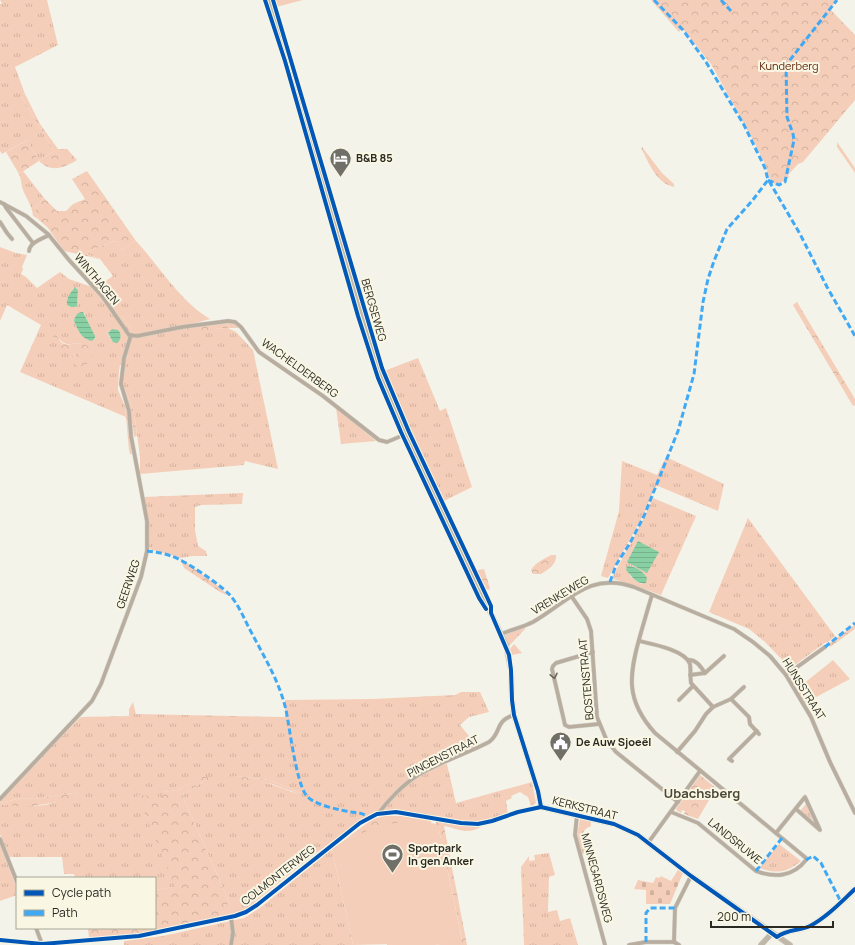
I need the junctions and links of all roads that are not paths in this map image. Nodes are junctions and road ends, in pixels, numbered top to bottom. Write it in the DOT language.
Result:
graph roads {
  1 [pos="269,0"];
  2 [pos="1,204"];
  3 [pos="0,222"];
  4 [pos="50,235"];
  5 [pos="12,239"];
  6 [pos="33,243"];
  7 [pos="29,251"];
  8 [pos="131,335"];
  9 [pos="406,434"];
  10 [pos="652,595"];
  11 [pos="572,596"];
  12 [pos="501,634"];
  13 [pos="639,641"];
  14 [pos="825,646"];
  15 [pos="593,652"];
  16 [pos="724,656"];
  17 [pos="688,660"];
  18 [pos="705,673"];
  19 [pos="690,675"];
  20 [pos="786,675"];
  21 [pos="693,686"];
  22 [pos="744,687"];
  23 [pos="731,699"];
  24 [pos="679,700"];
  25 [pos="713,707"];
  26 [pos="514,715"];
  27 [pos="599,724"];
  28 [pos="677,752"];
  29 [pos="732,761"];
  30 [pos="700,771"];
  31 [pos="0,799"];
  32 [pos="678,802"];
  33 [pos="541,807"];
  34 [pos="796,809"];
  35 [pos="671,812"];
  36 [pos="855,813"];
  37 [pos="378,814"];
  38 [pos="577,815"];
  39 [pos="776,833"];
  40 [pos="340,838"];
  41 [pos="0,839"];
  42 [pos="648,843"];
  43 [pos="691,876"];
  44 [pos="16,879"];
  45 [pos="855,890"];
  46 [pos="231,917"];
  47 [pos="36,929"];
  48 [pos="772,933"];
  49 [pos="777,937"];
  50 [pos="0,940"];
  51 [pos="674,942"];
  52 [pos="42,944"];
  53 [pos="231,945"];
  54 [pos="605,945"];
  55 [pos="629,945"];
  56 [pos="679,945"];
  57 [pos="760,945"];
  58 [pos="790,945"];
  1 -- 9 [label="street, BERGSEWEG"];
  2 -- 4 [label="street, WINTHAGEN"];
  2 -- 6 [label="street, WINTHAGEN"];
  3 -- 5 [label="street"];
  4 -- 6 [label="street"];
  4 -- 8 [label="street, WINTHAGEN"];
  6 -- 7 [label="street"];
  8 -- 9 [label="street, WACHELDERBERG"];
  8 -- 31 [label="street, GEERWEG"];
  9 -- 12 [label="street, BERGSEWEG"];
  10 -- 11 [label="street, VRENKEWEG"];
  10 -- 13 [label="street"];
  10 -- 20 [label="street, HUNSSTRAAT"];
  11 -- 12 [label="street, VRENKEWEG"];
  11 -- 15 [label="street, BOSTENSTRAAT"];
  12 -- 26 [label="street, BERGSEWEG"];
  13 -- 17 [label="street"];
  13 -- 28 [label="street"];
  14 -- 20 [label="street"];
  15 -- 27 [label="street, BOSTENSTRAAT"];
  15 -- 27 [label="street, one-way"];
  16 -- 18 [label="street"];
  17 -- 18 [label="street"];
  17 -- 19 [label="street"];
  18 -- 19 [label="street"];
  19 -- 21 [label="street"];
  20 -- 36 [label="street, HUNSSTRAAT"];
  21 -- 24 [label="street"];
  21 -- 25 [label="street"];
  22 -- 23 [label="street"];
  23 -- 25 [label="street"];
  23 -- 29 [label="street"];
  25 -- 28 [label="street"];
  26 -- 33 [label="street, BERGSEWEG"];
  26 -- 37 [label="street, PINGENSTRAAT"];
  27 -- 32 [label="street, BOSTENSTRAAT"];
  28 -- 30 [label="street"];
  30 -- 32 [label="street"];
  30 -- 39 [label="street"];
  32 -- 35 [label="street"];
  33 -- 37 [label="street, KERKSTRAAT"];
  33 -- 38 [label="street, KERKSTRAAT"];
  34 -- 34 [label="street"];
  34 -- 39 [label="street"];
  35 -- 39 [label="street, LANDSRUWE"];
  35 -- 42 [label="street"];
  37 -- 40 [label="street, KERKSTRAAT"];
  38 -- 42 [label="street, KERKSTRAAT"];
  38 -- 54 [label="street, MINNEGARDSWEG"];
  40 -- 46 [label="street, COLMONTERWEG"];
  41 -- 44 [label="street"];
  42 -- 43 [label="street, KERKSTRAAT"];
  43 -- 48 [label="street, KERKSTRAAT"];
  43 -- 51 [label="street"];
  45 -- 49 [label="street"];
  46 -- 52 [label="street, COLMONTERWEG"];
  46 -- 53 [label="street"];
  47 -- 52 [label="street"];
  48 -- 49 [label="street, KERKSTRAAT"];
  48 -- 57 [label="street"];
  49 -- 58 [label="street, KERKSTRAAT"];
  50 -- 52 [label="street, COLMONTERWEG"];
  51 -- 55 [label="street"];
  51 -- 56 [label="street"];
}
